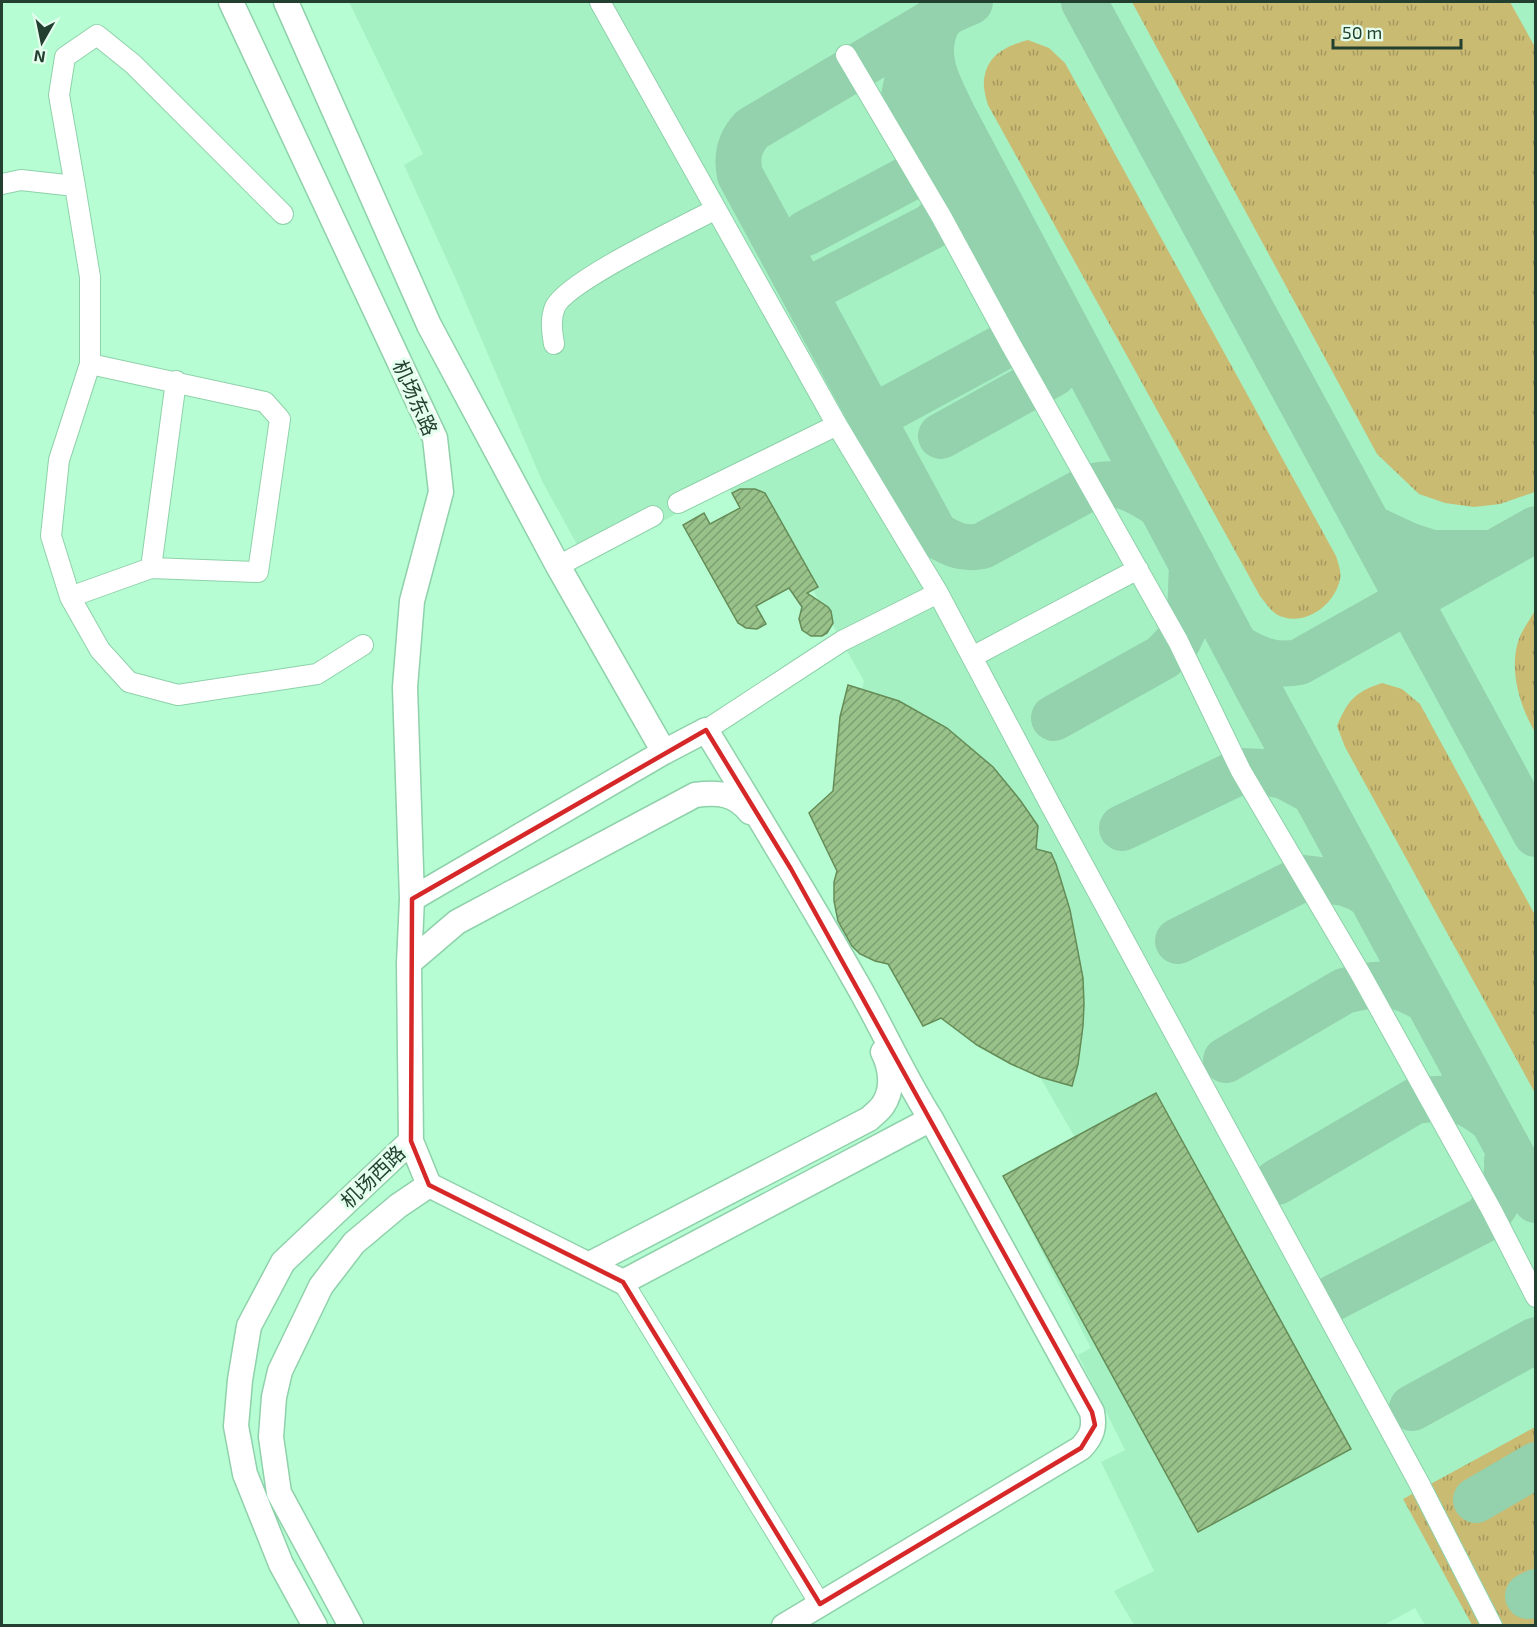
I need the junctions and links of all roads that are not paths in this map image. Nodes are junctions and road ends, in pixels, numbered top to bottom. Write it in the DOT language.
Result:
graph roads {
  1 [pos="231,2"];
  2 [pos="286,2"];
  3 [pos="600,2"];
  4 [pos="846,55"];
  5 [pos="2,184"];
  6 [pos="75,186"];
  7 [pos="716,209"];
  8 [pos="283,214"];
  9 [pos="554,344"];
  10 [pos="90,364"];
  11 [pos="176,381"];
  12 [pos="837,425"];
  13 [pos="678,503"];
  14 [pos="653,516"];
  15 [pos="558,566"];
  16 [pos="151,568"];
  17 [pos="1138,569"];
  18 [pos="938,593"];
  19 [pos="70,597"];
  20 [pos="363,645"];
  21 [pos="972,657"];
  22 [pos="706,730"];
  23 [pos="664,752"];
  24 [pos="412,899"];
  25 [pos="409,963"];
  26 [pos="931,1119"];
  27 [pos="411,1142"];
  28 [pos="429,1185"];
  29 [pos="590,1264"];
  30 [pos="623,1282"];
  31 [pos="1536,1297"];
  32 [pos="820,1604"];
  33 [pos="315,1626"];
  34 [pos="351,1626"];
  35 [pos="784,1626"];
  36 [pos="1492,1626"];
  1 -- 24 [label="main road, 机场东路"];
  2 -- 15 [label="main road"];
  3 -- 7 [label="street"];
  4 -- 17 [label="street"];
  5 -- 6 [label="street"];
  6 -- 8 [label="street"];
  6 -- 10 [label="street"];
  7 -- 9 [label="street"];
  7 -- 12 [label="street"];
  10 -- 11 [label="street"];
  10 -- 19 [label="street"];
  11 -- 16 [label="street"];
  11 -- 16 [label="street"];
  12 -- 13 [label="street"];
  12 -- 18 [label="street"];
  14 -- 15 [label="street"];
  15 -- 23 [label="main road"];
  16 -- 19 [label="street"];
  17 -- 21 [label="street"];
  17 -- 31 [label="street"];
  18 -- 21 [label="street"];
  18 -- 22 [label="street"];
  19 -- 20 [label="street"];
  21 -- 36 [label="street"];
  22 -- 23 [label="main road"];
  22 -- 26 [label="main road"];
  23 -- 24 [label="main road"];
  24 -- 25 [label="main road, 机场西路"];
  25 -- 27 [label="main road, 机场西路"];
  25 -- 29 [label="main road"];
  26 -- 30 [label="main road"];
  26 -- 32 [label="main road"];
  27 -- 28 [label="main road"];
  27 -- 33 [label="main road, 机场西路"];
  28 -- 29 [label="main road"];
  28 -- 34 [label="main road"];
  29 -- 30 [label="main road"];
  30 -- 32 [label="street"];
  32 -- 35 [label="main road"];
}
